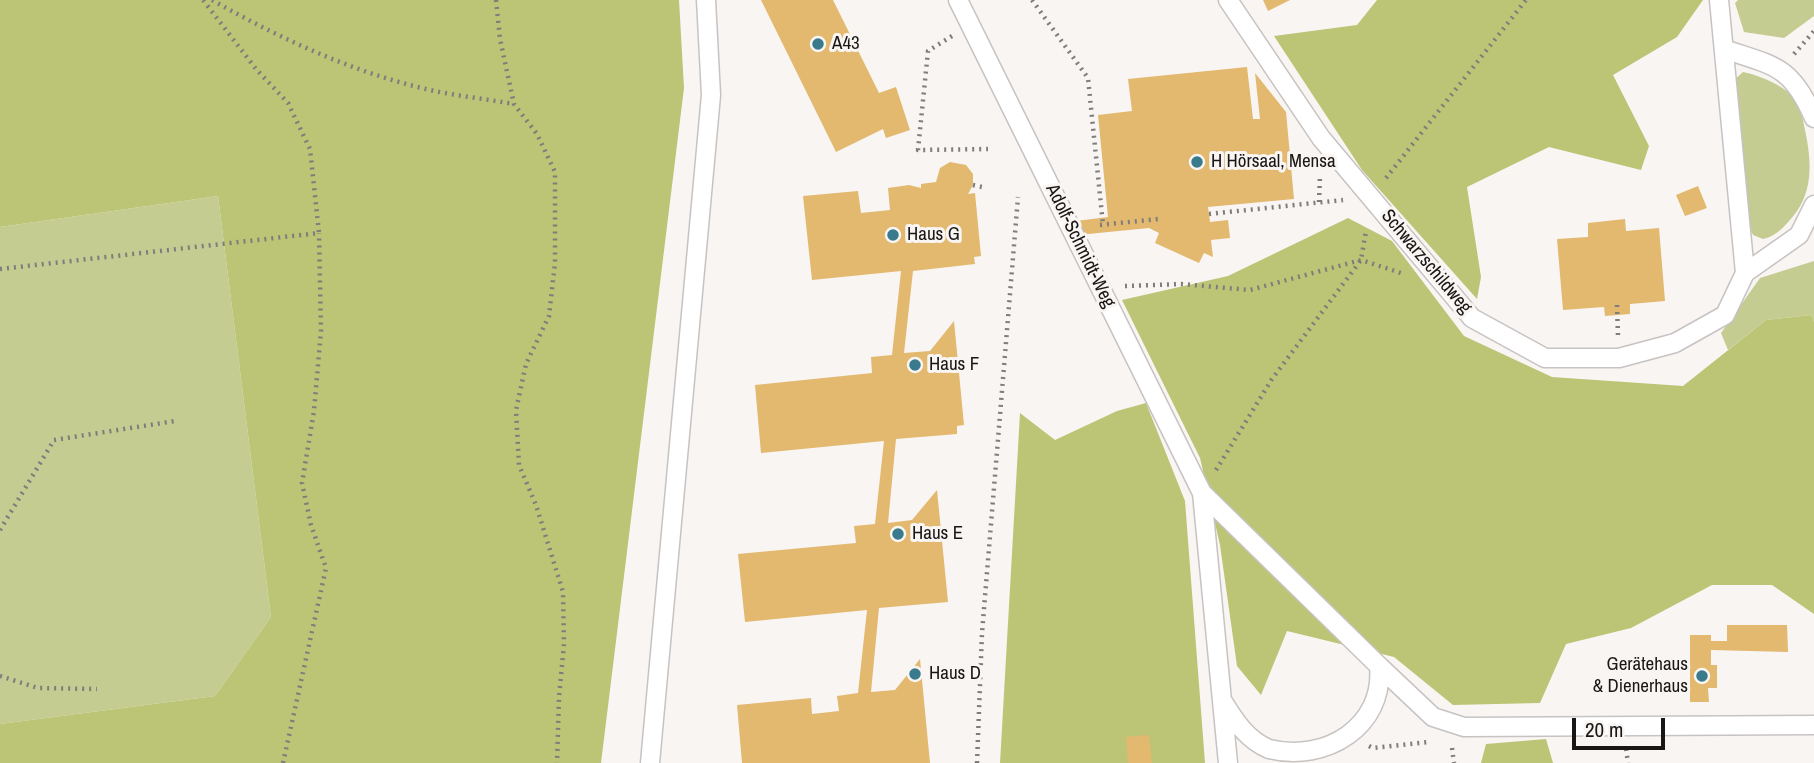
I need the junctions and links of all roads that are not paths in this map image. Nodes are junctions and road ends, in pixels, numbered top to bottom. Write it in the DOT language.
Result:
graph roads {
  1 [pos="706,0"];
  2 [pos="958,0"];
  3 [pos="1228,0"];
  4 [pos="1719,0"];
  5 [pos="1724,49"];
  6 [pos="1814,118"];
  7 [pos="1814,205"];
  8 [pos="1745,272"];
  9 [pos="1202,493"];
  10 [pos="1378,666"];
  11 [pos="1222,700"];
  12 [pos="1814,725"];
  13 [pos="650,763"];
  14 [pos="1228,763"];
  1 -- 13 [label="lane"];
  2 -- 9 [label="lane, Adolf-Schmidt-Weg"];
  3 -- 8 [label="lane, Schwarzschildweg"];
  4 -- 5 [label="lane"];
  5 -- 6 [label="lane"];
  5 -- 8 [label="lane"];
  7 -- 8 [label="lane"];
  9 -- 10 [label="lane, Adolf-Schmidt-Weg"];
  9 -- 11 [label="lane, Adolf-Schmidt-Weg"];
  10 -- 11 [label="lane"];
  10 -- 12 [label="lane, Adolf-Schmidt-Weg"];
  11 -- 14 [label="lane, Adolf-Schmidt-Weg"];
}
